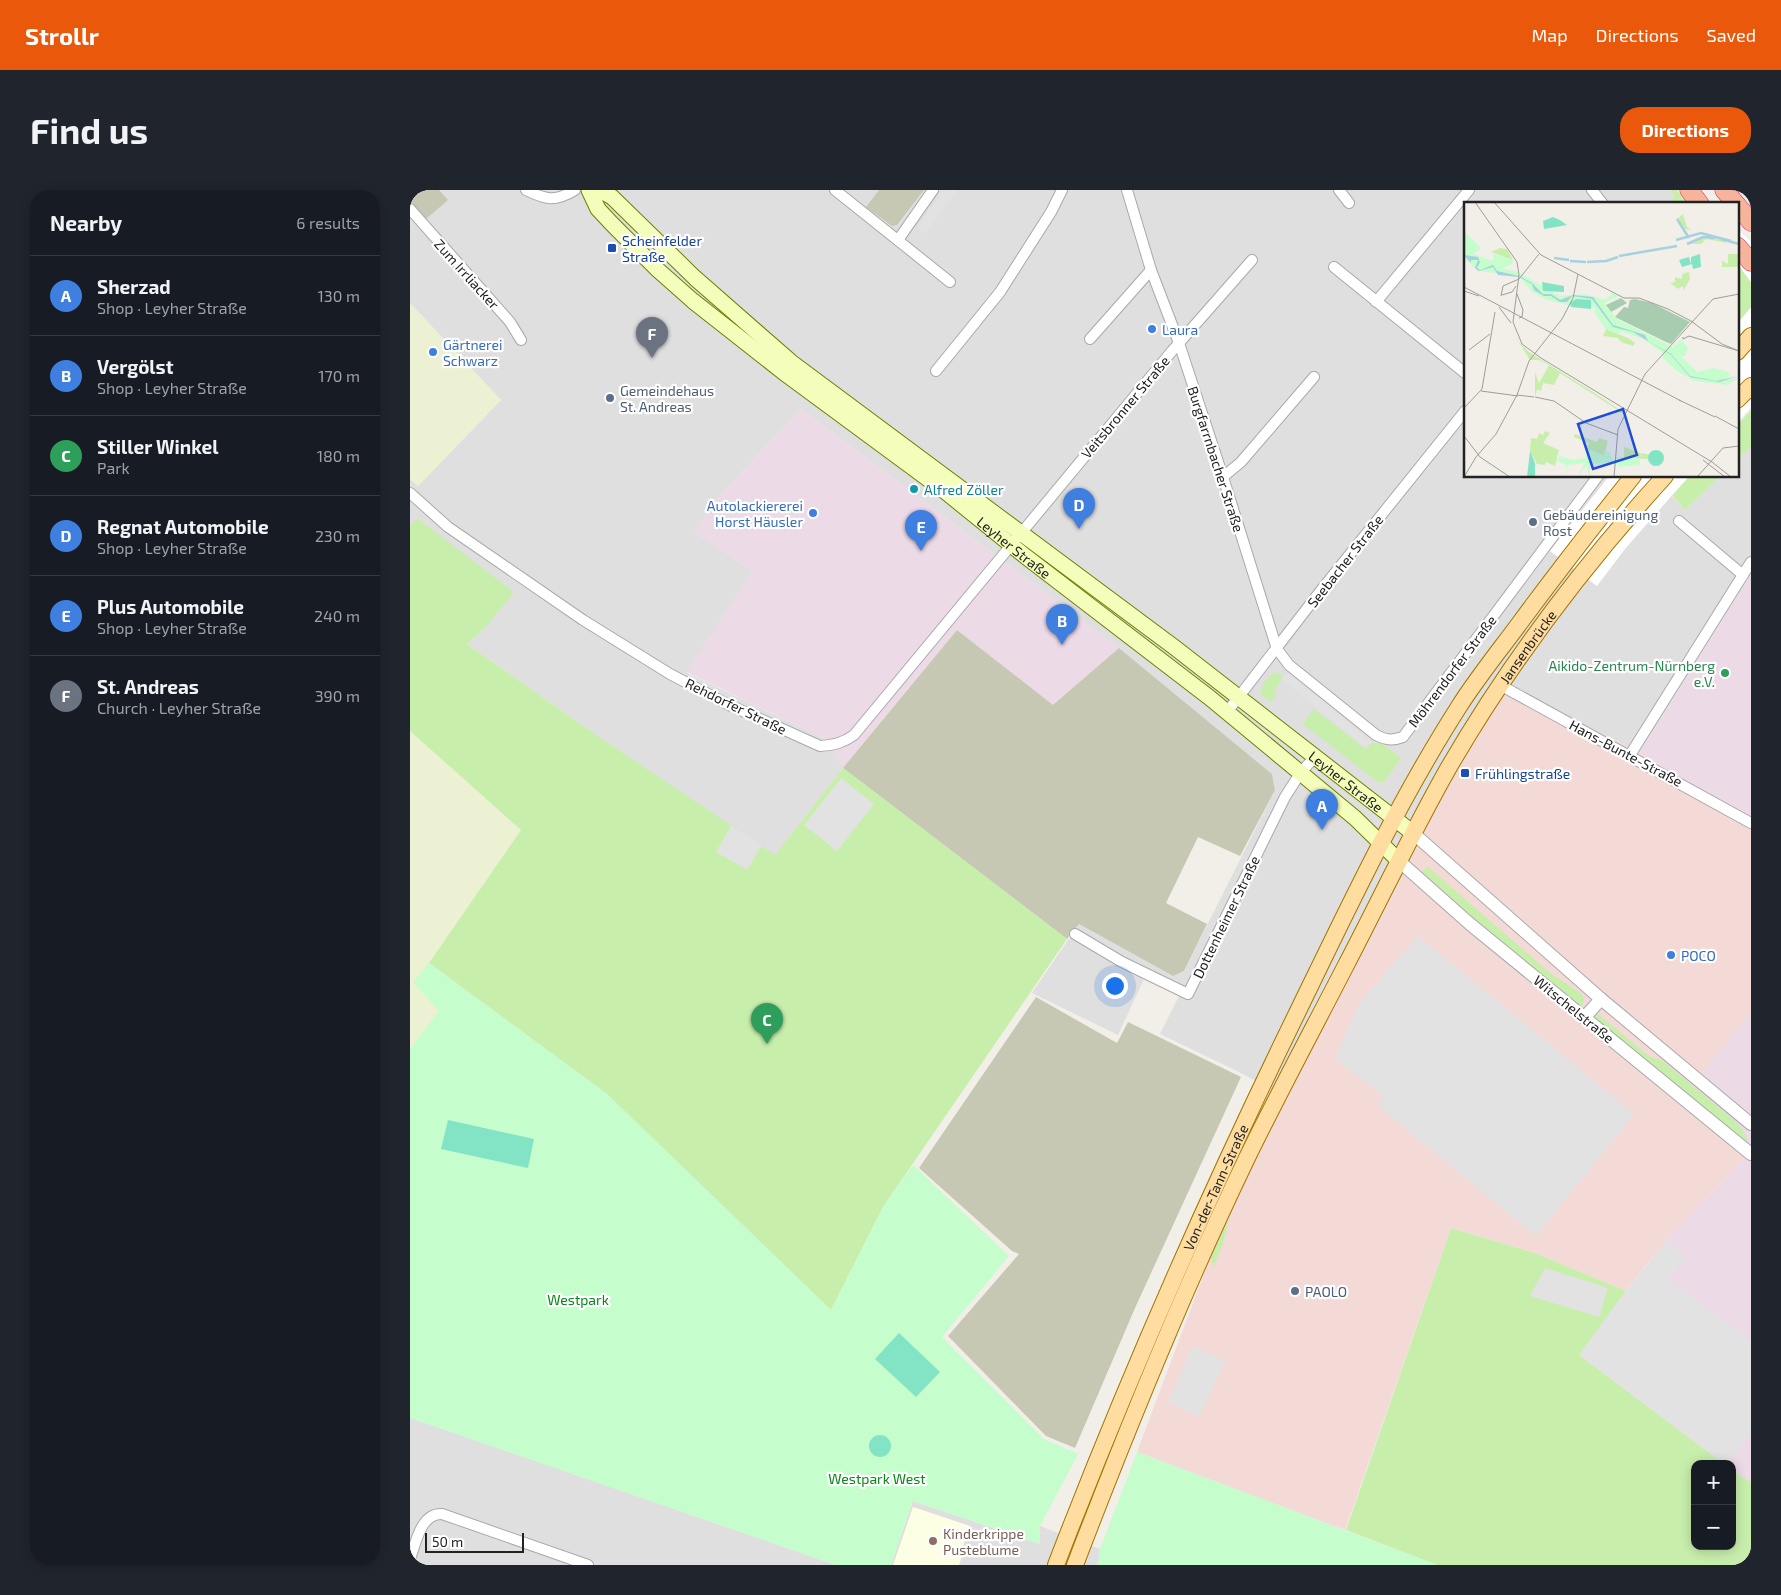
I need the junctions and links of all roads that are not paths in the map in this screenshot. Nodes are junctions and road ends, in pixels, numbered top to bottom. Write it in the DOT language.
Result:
graph roads {
  1 [pos="526,190"];
  2 [pos="574,190"];
  3 [pos="589,190"];
  4 [pos="599,190"];
  5 [pos="836,190"];
  6 [pos="933,190"];
  7 [pos="1062,190"];
  8 [pos="1127,190"];
  9 [pos="1340,190"];
  10 [pos="1469,190"];
  11 [pos="1592,190"];
  12 [pos="1689,190"];
  13 [pos="1724,190"];
  14 [pos="1602,202"];
  15 [pos="1698,202"];
  16 [pos="1734,202"];
  17 [pos="1349,203"];
  18 [pos="1738,207"];
  19 [pos="410,209"];
  20 [pos="1751,222"];
  21 [pos="898,240"];
  22 [pos="1252,260"];
  23 [pos="1334,267"];
  24 [pos="1151,270"];
  25 [pos="950,282"];
  26 [pos="1376,302"];
  27 [pos="1751,336"];
  28 [pos="1090,339"];
  29 [pos="521,340"];
  30 [pos="1179,343"];
  31 [pos="1738,351"];
  32 [pos="936,371"];
  33 [pos="1464,373"];
  34 [pos="1314,377"];
  35 [pos="1751,386"];
  36 [pos="1738,399"];
  37 [pos="1464,412"];
  38 [pos="1223,477"];
  39 [pos="1597,478"];
  40 [pos="1630,478"];
  41 [pos="1663,478"];
  42 [pos="410,493"];
  43 [pos="1678,521"];
  44 [pos="1020,533"];
  45 [pos="1011,545"];
  46 [pos="1751,562"];
  47 [pos="1743,575"];
  48 [pos="1277,650"];
  49 [pos="1500,685"];
  50 [pos="1239,697"];
  51 [pos="1227,712"];
  52 [pos="1630,755"];
  53 [pos="1314,757"];
  54 [pos="1301,772"];
  55 [pos="1395,818"];
  56 [pos="1751,823"];
  57 [pos="1413,833"];
  58 [pos="1381,843"];
  59 [pos="1399,861"];
  60 [pos="1075,934"];
  61 [pos="1601,999"];
  62 [pos="1584,1018"];
  63 [pos="1751,1124"];
  64 [pos="1751,1154"];
  65 [pos="410,1559"];
  66 [pos="588,1565"];
  67 [pos="1056,1565"];
  68 [pos="1075,1565"];
  1 -- 2 [label="street"];
  3 -- 45 [label="main road, Leyher Straße"];
  4 -- 44 [label="main road, Leyher Straße"];
  5 -- 21 [label="street"];
  6 -- 21 [label="street"];
  7 -- 32 [label="street"];
  8 -- 24 [label="street, Burgfarrnbacher Straße"];
  9 -- 17 [label="street"];
  10 -- 26 [label="street"];
  11 -- 14 [label="street"];
  12 -- 15 [label="highway"];
  13 -- 16 [label="highway"];
  18 -- 20 [label="highway"];
  19 -- 29 [label="street, Zum Irrliacker"];
  21 -- 25 [label="street"];
  22 -- 30 [label="street, Veitsbronner Straße"];
  23 -- 26 [label="street"];
  24 -- 28 [label="street"];
  24 -- 30 [label="street, Burgfarrnbacher Straße"];
  26 -- 33 [label="street"];
  27 -- 31 [label="main road"];
  30 -- 38 [label="street, Burgfarrnbacher Straße"];
  30 -- 44 [label="street, Veitsbronner Straße"];
  34 -- 38 [label="street"];
  35 -- 36 [label="main road"];
  37 -- 48 [label="street, Seebacher Straße"];
  38 -- 48 [label="street, Burgfarrnbacher Straße"];
  39 -- 48 [label="street, Möhrendorfer Straße"];
  40 -- 55 [label="main road, Jansenbrücke"];
  41 -- 49 [label="main road, Jansenbrücke"];
  42 -- 45 [label="street, Rehdorfer Straße"];
  43 -- 47 [label="street"];
  44 -- 45 [label="street, Rehdorfer Straße"];
  44 -- 50 [label="main road, Leyher Straße"];
  45 -- 51 [label="main road, Leyher Straße"];
  46 -- 47 [label="street"];
  47 -- 52 [label="street"];
  48 -- 50 [label="street, Seebacher Straße"];
  49 -- 52 [label="street, Hans-Bunte-Straße"];
  49 -- 57 [label="main road, Jansenbrücke"];
  50 -- 51 [label="street, Seebacher Straße"];
  50 -- 53 [label="main road, Leyher Straße"];
  51 -- 54 [label="main road, Leyher Straße"];
  52 -- 56 [label="street, Hans-Bunte-Straße"];
  53 -- 54 [label="street, Dottenheimer Straße"];
  53 -- 55 [label="main road, Leyher Straße"];
  54 -- 58 [label="main road, Leyher Straße"];
  54 -- 60 [label="street, Dottenheimer Straße"];
  55 -- 57 [label="main road, Leyher Straße"];
  55 -- 58 [label="main road, Von-der-Tann-Straße"];
  57 -- 59 [label="main road, Von-der-Tann-Straße"];
  57 -- 61 [label="street, Witschelstraße"];
  58 -- 59 [label="main road, Leyher Straße"];
  58 -- 67 [label="main road, Von-der-Tann-Straße"];
  59 -- 62 [label="street, Witschelstraße"];
  59 -- 68 [label="main road, Von-der-Tann-Straße"];
  61 -- 62 [label="street"];
  61 -- 63 [label="street, Witschelstraße"];
  62 -- 64 [label="street, Witschelstraße"];
  65 -- 66 [label="street"];
}
